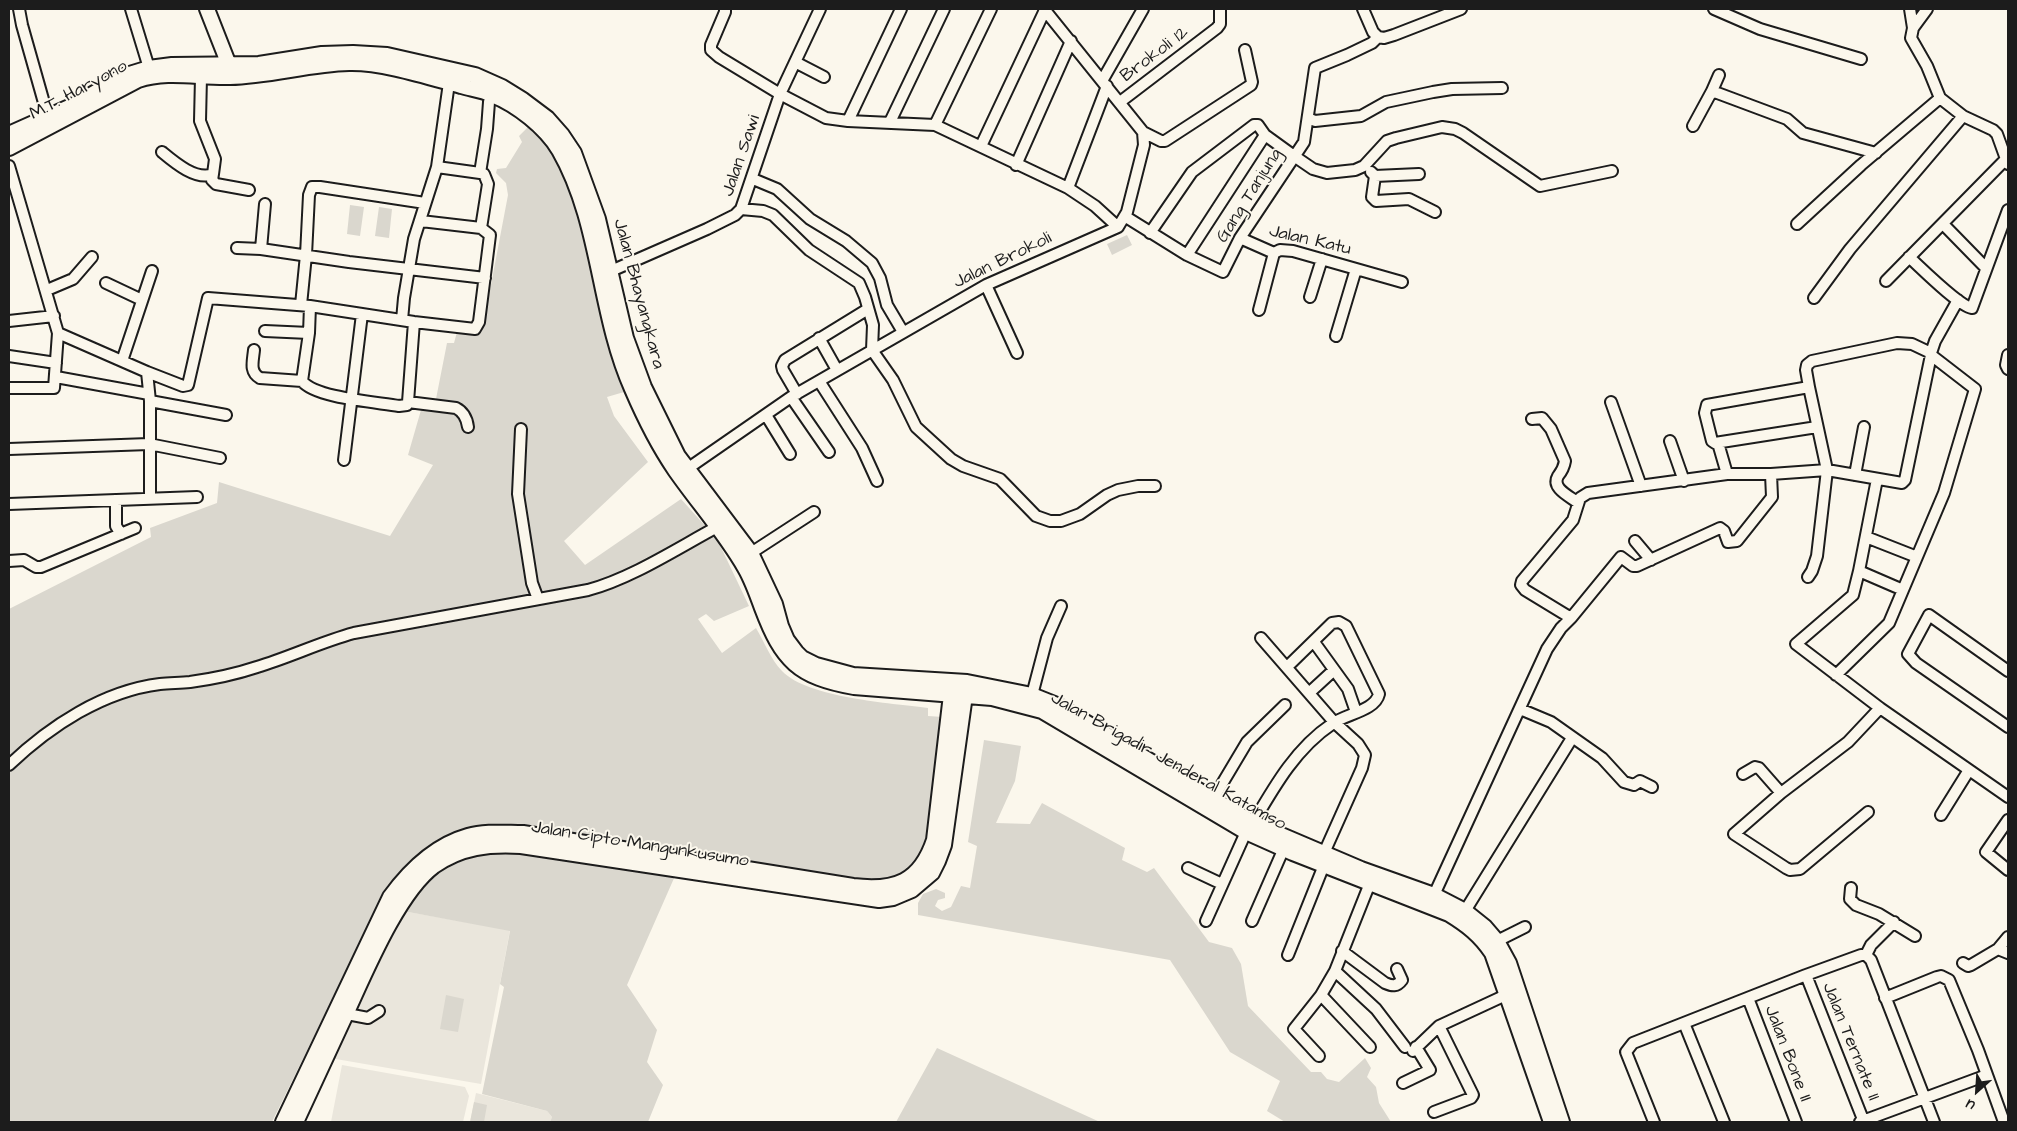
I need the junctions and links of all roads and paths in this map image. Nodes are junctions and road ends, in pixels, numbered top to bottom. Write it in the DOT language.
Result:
graph roads {
  1 [pos="19,9"];
  2 [pos="131,9"];
  3 [pos="208,9"];
  4 [pos="725,9"];
  5 [pos="820,9"];
  6 [pos="901,9"];
  7 [pos="944,9"];
  8 [pos="991,9"];
  9 [pos="1044,9"];
  10 [pos="1057,9"];
  11 [pos="1143,9"];
  12 [pos="1220,9"];
  13 [pos="1363,9"];
  14 [pos="1461,9"];
  15 [pos="1714,9"];
  16 [pos="1910,9"];
  17 [pos="1927,9"];
  18 [pos="1434,13"];
  19 [pos="1052,19"];
  20 [pos="1913,28"];
  21 [pos="1378,36"];
  22 [pos="1071,41"];
  23 [pos="1245,50"];
  24 [pos="1861,58"];
  25 [pos="795,62"];
  26 [pos="149,68"];
  27 [pos="229,71"];
  28 [pos="1720,75"];
  29 [pos="450,76"];
  30 [pos="201,77"];
  31 [pos="824,77"];
  32 [pos="1104,84"];
  33 [pos="1502,88"];
  34 [pos="1712,91"];
  35 [pos="492,94"];
  36 [pos="780,94"];
  37 [pos="1940,98"];
  38 [pos="1120,102"];
  39 [pos="1963,116"];
  40 [pos="48,117"];
  41 [pos="1308,118"];
  42 [pos="848,122"];
  43 [pos="890,122"];
  44 [pos="935,125"];
  45 [pos="1693,126"];
  46 [pos="1143,132"];
  47 [pos="9,134"];
  48 [pos="1264,135"];
  49 [pos="981,146"];
  50 [pos="1300,146"];
  51 [pos="9,148"];
  52 [pos="162,152"];
  53 [pos="1876,152"];
  54 [pos="2008,161"];
  55 [pos="1016,165"];
  56 [pos="9,166"];
  57 [pos="1364,166"];
  58 [pos="437,167"];
  59 [pos="1612,171"];
  60 [pos="480,173"];
  61 [pos="213,174"];
  62 [pos="1419,174"];
  63 [pos="1375,176"];
  64 [pos="751,183"];
  65 [pos="1068,188"];
  66 [pos="249,190"];
  67 [pos="425,203"];
  68 [pos="265,204"];
  69 [pos="742,206"];
  70 [pos="2008,210"];
  71 [pos="1435,212"];
  72 [pos="1126,217"];
  73 [pos="592,220"];
  74 [pos="421,221"];
  75 [pos="1797,224"];
  76 [pos="1943,224"];
  77 [pos="1118,227"];
  78 [pos="481,228"];
  79 [pos="1150,233"];
  80 [pos="1240,238"];
  81 [pos="237,248"];
  82 [pos="261,249"];
  83 [pos="600,249"];
  84 [pos="1274,253"];
  85 [pos="306,255"];
  86 [pos="1187,255"];
  87 [pos="92,257"];
  88 [pos="1909,257"];
  89 [pos="1322,259"];
  90 [pos="1986,268"];
  91 [pos="408,269"];
  92 [pos="1356,269"];
  93 [pos="152,271"];
  94 [pos="610,271"];
  95 [pos="485,278"];
  96 [pos="1886,281"];
  97 [pos="1402,282"];
  98 [pos="106,283"];
  99 [pos="986,285"];
  100 [pos="47,290"];
  101 [pos="1310,297"];
  102 [pos="1814,298"];
  103 [pos="142,300"];
  104 [pos="1958,300"];
  105 [pos="305,306"];
  106 [pos="868,309"];
  107 [pos="1259,310"];
  108 [pos="362,314"];
  109 [pos="54,316"];
  110 [pos="402,320"];
  111 [pos="9,321"];
  112 [pos="414,322"];
  113 [pos="265,331"];
  114 [pos="58,333"];
  115 [pos="308,333"];
  116 [pos="900,333"];
  117 [pos="1336,336"];
  118 [pos="819,338"];
  119 [pos="254,350"];
  120 [pos="872,350"];
  121 [pos="1017,353"];
  122 [pos="1931,354"];
  123 [pos="2008,355"];
  124 [pos="9,356"];
  125 [pos="122,360"];
  126 [pos="56,363"];
  127 [pos="2008,369"];
  128 [pos="837,370"];
  129 [pos="147,372"];
  130 [pos="56,377"];
  131 [pos="819,381"];
  132 [pos="302,382"];
  133 [pos="1809,387"];
  134 [pos="9,388"];
  135 [pos="794,396"];
  136 [pos="149,398"];
  137 [pos="351,398"];
  138 [pos="408,402"];
  139 [pos="1611,402"];
  140 [pos="226,415"];
  141 [pos="766,415"];
  142 [pos="1532,419"];
  143 [pos="1817,427"];
  144 [pos="1864,427"];
  145 [pos="468,428"];
  146 [pos="521,429"];
  147 [pos="1670,442"];
  148 [pos="1718,443"];
  149 [pos="149,444"];
  150 [pos="9,449"];
  151 [pos="829,452"];
  152 [pos="790,454"];
  153 [pos="220,458"];
  154 [pos="344,460"];
  155 [pos="687,469"];
  156 [pos="1827,470"];
  157 [pos="1727,474"];
  158 [pos="1771,474"];
  159 [pos="1855,475"];
  160 [pos="1877,479"];
  161 [pos="1684,481"];
  162 [pos="877,482"];
  163 [pos="1155,486"];
  164 [pos="1641,486"];
  165 [pos="197,497"];
  166 [pos="150,499"];
  167 [pos="116,500"];
  168 [pos="1577,502"];
  169 [pos="9,504"];
  170 [pos="814,512"];
  171 [pos="117,527"];
  172 [pos="717,527"];
  173 [pos="135,528"];
  174 [pos="1866,536"];
  175 [pos="1635,542"];
  176 [pos="751,553"];
  177 [pos="1917,557"];
  178 [pos="1651,560"];
  179 [pos="9,561"];
  180 [pos="1859,571"];
  181 [pos="1808,577"];
  182 [pos="1902,590"];
  183 [pos="538,599"];
  184 [pos="1061,606"];
  185 [pos="1571,618"];
  186 [pos="1261,638"];
  187 [pos="1314,642"];
  188 [pos="1287,667"];
  189 [pos="1334,670"];
  190 [pos="2008,671"];
  191 [pos="1836,675"];
  192 [pos="951,689"];
  193 [pos="966,689"];
  194 [pos="1309,693"];
  195 [pos="1032,695"];
  196 [pos="1285,706"];
  197 [pos="1880,708"];
  198 [pos="1520,709"];
  199 [pos="1356,712"];
  200 [pos="1334,722"];
  201 [pos="2008,727"];
  202 [pos="1572,738"];
  203 [pos="9,765"];
  204 [pos="1969,770"];
  205 [pos="1743,774"];
  206 [pos="1178,785"];
  207 [pos="1652,788"];
  208 [pos="1781,793"];
  209 [pos="2008,797"];
  210 [pos="1213,800"];
  211 [pos="1868,812"];
  212 [pos="1941,816"];
  213 [pos="2008,820"];
  214 [pos="1250,828"];
  215 [pos="1284,848"];
  216 [pos="639,858"];
  217 [pos="1324,859"];
  218 [pos="1188,868"];
  219 [pos="2008,870"];
  220 [pos="1370,883"];
  221 [pos="1222,884"];
  222 [pos="1851,888"];
  223 [pos="1434,895"];
  224 [pos="1465,911"];
  225 [pos="1206,921"];
  226 [pos="1252,921"];
  227 [pos="1894,922"];
  228 [pos="1526,927"];
  229 [pos="1915,936"];
  230 [pos="2008,937"];
  231 [pos="1497,941"];
  232 [pos="1998,949"];
  233 [pos="1342,951"];
  234 [pos="2008,953"];
  235 [pos="1288,955"];
  236 [pos="1866,955"];
  237 [pos="1963,963"];
  238 [pos="1396,969"];
  239 [pos="1334,971"];
  240 [pos="1806,975"];
  241 [pos="1508,994"];
  242 [pos="1321,995"];
  243 [pos="1748,998"];
  244 [pos="1885,998"];
  245 [pos="379,1010"];
  246 [pos="347,1014"];
  247 [pos="1684,1023"];
  248 [pos="1439,1026"];
  249 [pos="1370,1047"];
  250 [pos="1411,1049"];
  251 [pos="1319,1056"];
  252 [pos="1987,1075"];
  253 [pos="1403,1083"];
  254 [pos="1925,1099"];
  255 [pos="1434,1112"];
  256 [pos="283,1122"];
  257 [pos="296,1122"];
  258 [pos="1551,1122"];
  259 [pos="1562,1122"];
  260 [pos="1654,1122"];
  261 [pos="1724,1122"];
  262 [pos="1796,1122"];
  263 [pos="1863,1122"];
  264 [pos="1934,1122"];
  265 [pos="2004,1122"];
  1 -- 40 [label="street"];
  2 -- 26 [label="street"];
  3 -- 27 [label="main road"];
  4 -- 36 [label="street"];
  5 -- 25 [label="street, Jalan Sawi"];
  6 -- 42 [label="street"];
  7 -- 43 [label="street"];
  8 -- 44 [label="street"];
  9 -- 19 [label="street"];
  9 -- 49 [label="street"];
  10 -- 19 [label="street"];
  11 -- 32 [label="street"];
  12 -- 38 [label="street, Brokoli 12"];
  13 -- 21 [label="street"];
  14 -- 18 [label="street"];
  15 -- 24 [label="street"];
  16 -- 20 [label="street"];
  17 -- 20 [label="street"];
  18 -- 21 [label="street"];
  19 -- 22 [label="street"];
  20 -- 37 [label="street"];
  21 -- 41 [label="street"];
  22 -- 32 [label="street"];
  22 -- 55 [label="street"];
  23 -- 46 [label="street"];
  25 -- 31 [label="street"];
  25 -- 36 [label="street, Jalan Sawi"];
  26 -- 27 [label="main road, M.T. Haryono"];
  26 -- 40 [label="main road, M.T. Haryono"];
  27 -- 29 [label="main road, Jalan Bhayangkara"];
  27 -- 30 [label="main road, M.T. Haryono"];
  28 -- 34 [label="street"];
  29 -- 35 [label="main road, Jalan Bhayangkara"];
  29 -- 58 [label="street"];
  29 -- 73 [label="main road, Jalan Bhayangkara"];
  30 -- 51 [label="main road, M.T. Haryono"];
  30 -- 61 [label="street"];
  32 -- 38 [label="street"];
  32 -- 65 [label="street"];
  33 -- 41 [label="street"];
  34 -- 45 [label="street"];
  34 -- 53 [label="street"];
  35 -- 60 [label="street"];
  35 -- 73 [label="main road, Jalan Bhayangkara"];
  36 -- 42 [label="street"];
  36 -- 64 [label="street, Jalan Sawi"];
  37 -- 39 [label="street"];
  37 -- 53 [label="street"];
  38 -- 46 [label="street"];
  39 -- 54 [label="street"];
  39 -- 102 [label="street"];
  40 -- 47 [label="main road, M.T. Haryono"];
  41 -- 50 [label="street"];
  42 -- 43 [label="street"];
  43 -- 44 [label="street"];
  44 -- 49 [label="street"];
  46 -- 72 [label="street, Jalan Brokoli"];
  48 -- 50 [label="street"];
  48 -- 79 [label="street"];
  48 -- 86 [label="street"];
  49 -- 55 [label="street"];
  50 -- 57 [label="street"];
  50 -- 80 [label="street, Gang Tanjung"];
  52 -- 61 [label="street"];
  53 -- 75 [label="street"];
  54 -- 76 [label="street"];
  55 -- 65 [label="street"];
  56 -- 100 [label="street"];
  57 -- 59 [label="street"];
  57 -- 63 [label="street"];
  58 -- 60 [label="street"];
  58 -- 67 [label="street"];
  60 -- 78 [label="street"];
  61 -- 66 [label="street"];
  62 -- 63 [label="street"];
  63 -- 71 [label="street"];
  64 -- 69 [label="street, Jalan Sawi"];
  64 -- 116 [label="street"];
  65 -- 77 [label="street"];
  67 -- 74 [label="street"];
  67 -- 85 [label="street"];
  68 -- 82 [label="street"];
  69 -- 94 [label="street, Jalan Sawi"];
  69 -- 106 [label="street"];
  70 -- 90 [label="street"];
  72 -- 77 [label="street, Jalan Brokoli"];
  72 -- 79 [label="street"];
  73 -- 83 [label="main road, Jalan Bhayangkara"];
  74 -- 78 [label="street"];
  74 -- 91 [label="street"];
  76 -- 88 [label="street"];
  76 -- 90 [label="street"];
  77 -- 99 [label="street, Jalan Brokoli"];
  78 -- 95 [label="street"];
  79 -- 86 [label="street"];
  80 -- 84 [label="street, Jalan Katu"];
  80 -- 86 [label="street, Gang Tanjung"];
  81 -- 82 [label="street"];
  82 -- 85 [label="street"];
  83 -- 94 [label="main road, Jalan Bhayangkara"];
  83 -- 172 [label="main road, Jalan Bhayangkara"];
  84 -- 89 [label="street, Jalan Katu"];
  84 -- 107 [label="street"];
  85 -- 91 [label="street"];
  85 -- 105 [label="street"];
  87 -- 100 [label="street"];
  88 -- 96 [label="street"];
  88 -- 104 [label="street"];
  89 -- 92 [label="street, Jalan Katu"];
  89 -- 101 [label="street"];
  90 -- 104 [label="street"];
  91 -- 95 [label="street"];
  91 -- 110 [label="street"];
  92 -- 97 [label="street, Jalan Katu"];
  92 -- 117 [label="street"];
  93 -- 103 [label="street"];
  94 -- 155 [label="main road, Jalan Bhayangkara"];
  95 -- 112 [label="street"];
  98 -- 103 [label="street"];
  99 -- 116 [label="street, Jalan Brokoli"];
  99 -- 121 [label="street"];
  100 -- 109 [label="street"];
  103 -- 125 [label="street"];
  104 -- 122 [label="street"];
  105 -- 108 [label="street"];
  105 -- 115 [label="street"];
  105 -- 129 [label="street"];
  106 -- 118 [label="street"];
  106 -- 120 [label="street"];
  108 -- 110 [label="street"];
  108 -- 137 [label="street"];
  109 -- 111 [label="street"];
  109 -- 114 [label="street"];
  110 -- 112 [label="street"];
  112 -- 138 [label="street"];
  113 -- 115 [label="street"];
  114 -- 125 [label="street"];
  114 -- 126 [label="street"];
  115 -- 132 [label="street"];
  116 -- 120 [label="street, Jalan Brokoli"];
  118 -- 128 [label="street"];
  118 -- 135 [label="street"];
  119 -- 132 [label="street"];
  120 -- 128 [label="street, Jalan Brokoli"];
  120 -- 163 [label="street"];
  122 -- 133 [label="street"];
  122 -- 160 [label="street"];
  122 -- 177 [label="street"];
  123 -- 127 [label="street"];
  124 -- 126 [label="street"];
  125 -- 129 [label="street"];
  126 -- 130 [label="street"];
  128 -- 131 [label="street, Jalan Brokoli"];
  129 -- 136 [label="street"];
  130 -- 134 [label="street"];
  130 -- 136 [label="street"];
  131 -- 135 [label="street, Jalan Brokoli"];
  131 -- 162 [label="street"];
  132 -- 137 [label="street"];
  133 -- 143 [label="street"];
  133 -- 148 [label="street"];
  135 -- 141 [label="street, Jalan Brokoli"];
  135 -- 151 [label="street"];
  136 -- 140 [label="street"];
  136 -- 149 [label="street"];
  137 -- 138 [label="street"];
  137 -- 154 [label="street"];
  138 -- 145 [label="street"];
  139 -- 164 [label="street"];
  141 -- 152 [label="street"];
  141 -- 155 [label="street, Jalan Brokoli"];
  142 -- 168 [label="street"];
  143 -- 148 [label="street"];
  143 -- 156 [label="street"];
  144 -- 159 [label="street"];
  146 -- 183 [label="street"];
  147 -- 161 [label="street"];
  148 -- 157 [label="street"];
  149 -- 150 [label="street"];
  149 -- 153 [label="street"];
  149 -- 166 [label="street"];
  155 -- 176 [label="main road, Jalan Bhayangkara"];
  156 -- 158 [label="street"];
  156 -- 159 [label="street"];
  156 -- 181 [label="street"];
  157 -- 158 [label="street"];
  157 -- 161 [label="street"];
  158 -- 178 [label="street"];
  159 -- 160 [label="street"];
  160 -- 174 [label="street"];
  161 -- 164 [label="street"];
  164 -- 168 [label="street"];
  165 -- 166 [label="street"];
  166 -- 167 [label="street"];
  167 -- 169 [label="street"];
  167 -- 171 [label="street"];
  168 -- 185 [label="street"];
  170 -- 176 [label="street"];
  171 -- 173 [label="street"];
  171 -- 179 [label="street"];
  172 -- 183 [label="street"];
  172 -- 192 [label="main road, Jalan Bhayangkara"];
  174 -- 177 [label="street"];
  174 -- 180 [label="street"];
  175 -- 178 [label="street"];
  176 -- 192 [label="main road, Jalan Bhayangkara"];
  177 -- 182 [label="street"];
  178 -- 185 [label="street"];
  180 -- 182 [label="street"];
  180 -- 191 [label="street"];
  182 -- 191 [label="street"];
  183 -- 203 [label="street"];
  184 -- 195 [label="street"];
  185 -- 198 [label="street"];
  186 -- 188 [label="street"];
  187 -- 188 [label="street"];
  187 -- 189 [label="street"];
  187 -- 199 [label="street"];
  188 -- 194 [label="street"];
  189 -- 194 [label="street"];
  189 -- 199 [label="street"];
  190 -- 201 [label="street"];
  191 -- 197 [label="street"];
  192 -- 193 [label="main road, Jalan Brigadir Jenderal Katamso"];
  192 -- 216 [label="main road, Jalan Cipto Mangunkusumo"];
  193 -- 195 [label="main road, Jalan Brigadir Jenderal Katamso"];
  193 -- 206 [label="main road, Jalan Brigadir Jenderal Katamso"];
  193 -- 216 [label="main road, Jalan Cipto Mangunkusumo"];
  194 -- 200 [label="street"];
  195 -- 206 [label="main road, Jalan Brigadir Jenderal Katamso"];
  196 -- 210 [label="street"];
  197 -- 204 [label="street"];
  197 -- 208 [label="street"];
  198 -- 202 [label="street"];
  198 -- 223 [label="street"];
  199 -- 200 [label="street"];
  200 -- 214 [label="street"];
  200 -- 217 [label="street"];
  202 -- 207 [label="street"];
  202 -- 224 [label="street"];
  204 -- 209 [label="street"];
  204 -- 212 [label="street"];
  205 -- 208 [label="street"];
  206 -- 210 [label="main road, Jalan Brigadir Jenderal Katamso"];
  206 -- 214 [label="main road, Jalan Brigadir Jenderal Katamso"];
  208 -- 211 [label="street"];
  210 -- 214 [label="main road, Jalan Brigadir Jenderal Katamso"];
  213 -- 219 [label="street"];
  214 -- 215 [label="main road, Jalan Brigadir Jenderal Katamso"];
  214 -- 217 [label="main road, Jalan Brigadir Jenderal Katamso"];
  214 -- 221 [label="street"];
  215 -- 217 [label="main road, Jalan Brigadir Jenderal Katamso"];
  215 -- 226 [label="street"];
  216 -- 246 [label="main road, Jalan Cipto Mangunkusumo"];
  216 -- 256 [label="main road, Jalan Cipto Mangunkusumo"];
  217 -- 220 [label="main road, Jalan Brigadir Jenderal Katamso"];
  217 -- 223 [label="main road, Jalan Brigadir Jenderal Katamso"];
  217 -- 235 [label="street"];
  218 -- 221 [label="street"];
  220 -- 233 [label="street"];
  220 -- 241 [label="main road, Jalan Brigadir Jenderal Katamso"];
  221 -- 225 [label="street"];
  222 -- 227 [label="street"];
  223 -- 224 [label="main road, Jalan Brigadir Jenderal Katamso"];
  224 -- 231 [label="main road, Jalan Brigadir Jenderal Katamso"];
  227 -- 229 [label="street"];
  227 -- 236 [label="street"];
  228 -- 231 [label="street"];
  230 -- 232 [label="street"];
  231 -- 259 [label="main road, Jalan Brigadir Jenderal Katamso"];
  232 -- 234 [label="street"];
  232 -- 237 [label="street"];
  233 -- 238 [label="street"];
  233 -- 239 [label="street"];
  236 -- 240 [label="street"];
  236 -- 244 [label="street"];
  239 -- 242 [label="street"];
  239 -- 250 [label="street"];
  240 -- 243 [label="street"];
  240 -- 263 [label="street, Jalan Ternate II"];
  241 -- 248 [label="street"];
  241 -- 258 [label="main road, Jalan Brigadir Jenderal Katamso"];
  242 -- 249 [label="street"];
  242 -- 251 [label="street"];
  243 -- 247 [label="street"];
  243 -- 262 [label="street, Jalan Bone II"];
  244 -- 252 [label="street"];
  244 -- 254 [label="street"];
  245 -- 246 [label="street"];
  246 -- 257 [label="main road, Jalan Cipto Mangunkusumo"];
  247 -- 260 [label="street"];
  247 -- 261 [label="street"];
  248 -- 250 [label="street"];
  248 -- 255 [label="street"];
  250 -- 253 [label="street"];
  252 -- 254 [label="street"];
  252 -- 265 [label="street"];
  254 -- 263 [label="street"];
  254 -- 264 [label="street"];
}
